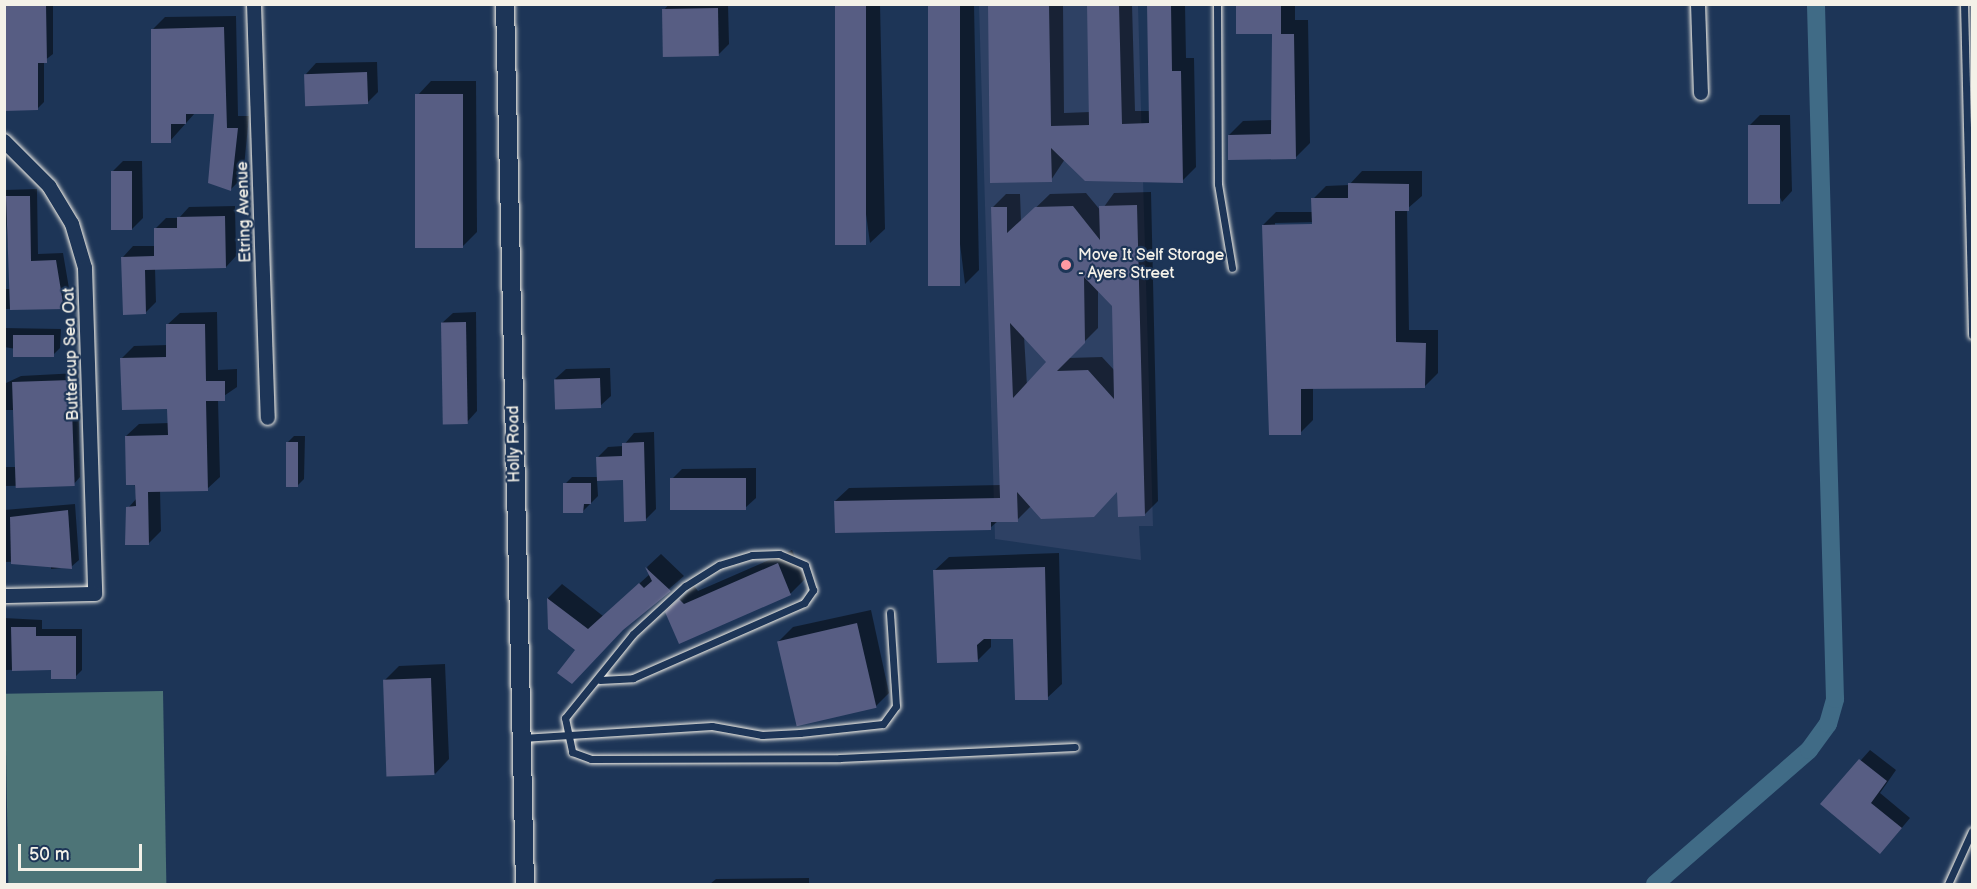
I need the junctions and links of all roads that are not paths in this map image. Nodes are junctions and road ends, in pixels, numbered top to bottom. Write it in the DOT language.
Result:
graph roads {
  1 [pos="254,4"];
  2 [pos="505,4"];
  3 [pos="1217,4"];
  4 [pos="1698,4"];
  5 [pos="1964,4"];
  6 [pos="1701,93"];
  7 [pos="4,141"];
  8 [pos="1232,268"];
  9 [pos="1972,335"];
  10 [pos="268,418"];
  11 [pos="4,596"];
  12 [pos="890,612"];
  13 [pos="600,680"];
  14 [pos="565,734"];
  15 [pos="522,738"];
  16 [pos="1075,747"];
  17 [pos="1972,831"];
  18 [pos="525,885"];
  19 [pos="1948,885"];
  1 -- 10 [label="street, Etring Avenue"];
  2 -- 15 [label="main road, Holly Road"];
  3 -- 8 [label="lane"];
  4 -- 6 [label="street"];
  5 -- 9 [label="lane"];
  7 -- 11 [label="street, Buttercup Sea Oat"];
  12 -- 14 [label="lane"];
  13 -- 13 [label="lane"];
  13 -- 14 [label="lane"];
  14 -- 15 [label="lane"];
  14 -- 16 [label="lane"];
  15 -- 18 [label="main road, Holly Road"];
  17 -- 19 [label="lane"];
}
